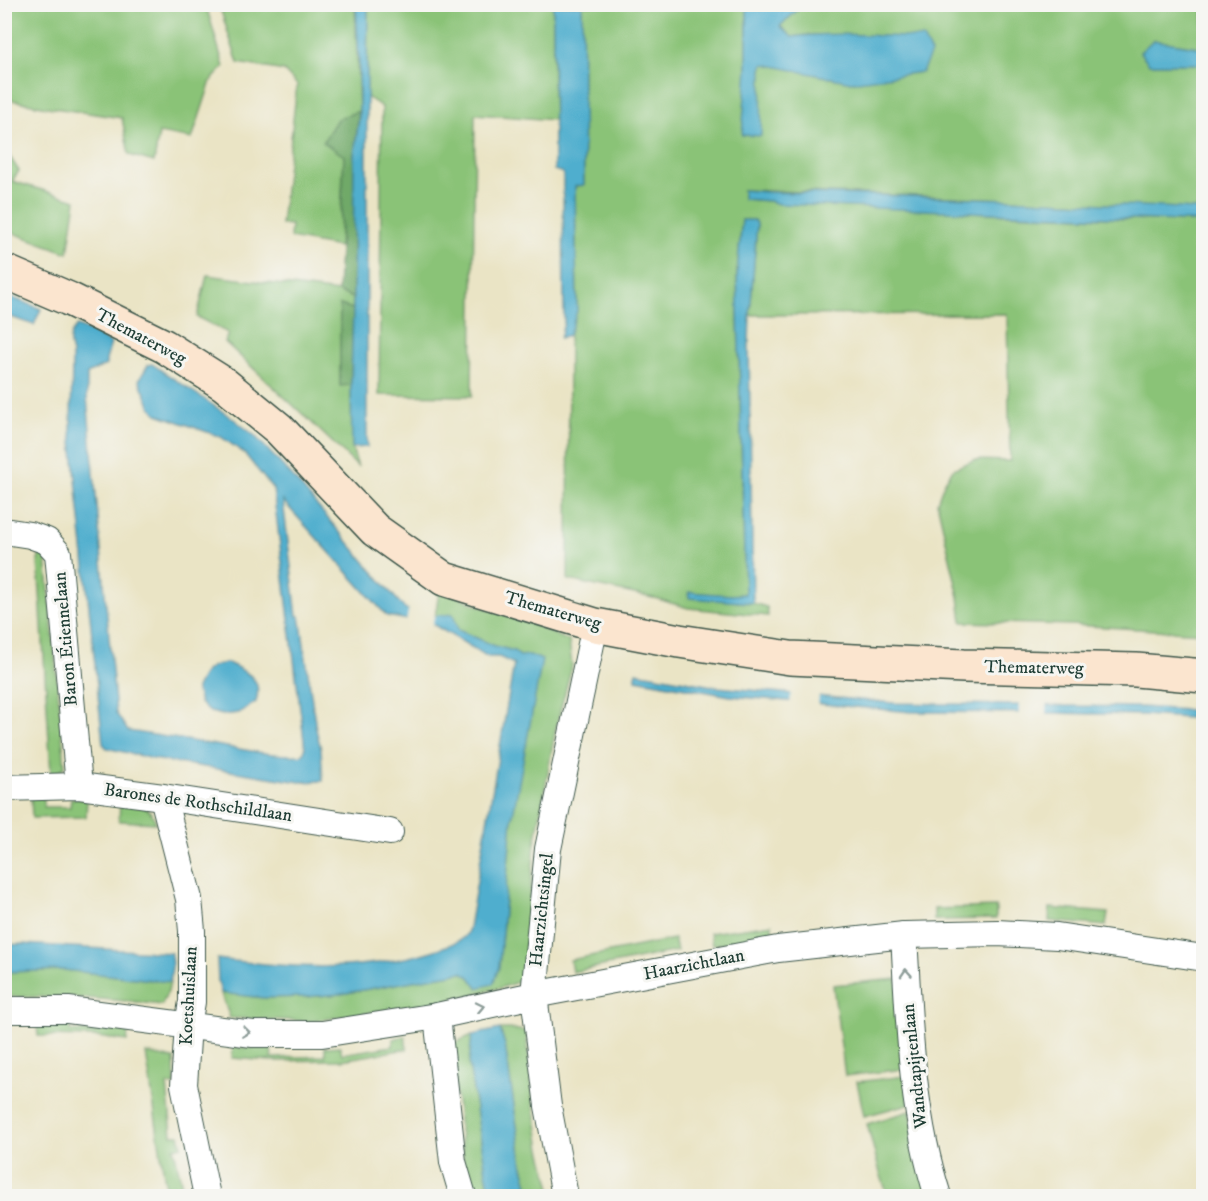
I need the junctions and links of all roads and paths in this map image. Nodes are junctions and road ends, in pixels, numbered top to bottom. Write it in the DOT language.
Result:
graph roads {
  1 [pos="4,271"];
  2 [pos="4,531"];
  3 [pos="595,625"];
  4 [pos="1203,676"];
  5 [pos="79,786"];
  6 [pos="4,788"];
  7 [pos="163,796"];
  8 [pos="390,832"];
  9 [pos="904,935"];
  10 [pos="1203,958"];
  11 [pos="534,995"];
  12 [pos="4,1010"];
  13 [pos="190,1013"];
  14 [pos="437,1016"];
  15 [pos="207,1197"];
  16 [pos="463,1197"];
  17 [pos="565,1197"];
  18 [pos="938,1197"];
  1 -- 3 [label="street, Thematerweg"];
  2 -- 5 [label="street, Baron Étiennelaan"];
  3 -- 4 [label="street, Thematerweg"];
  3 -- 11 [label="street, Haarzichtsingel"];
  5 -- 6 [label="street, Barones de Rothschildlaan"];
  5 -- 7 [label="street, Barones de Rothschildlaan"];
  7 -- 8 [label="street, Barones de Rothschildlaan"];
  7 -- 13 [label="street, Koetshuislaan"];
  9 -- 10 [label="street, Haarzichtlaan"];
  9 -- 11 [label="street, Haarzichtlaan"];
  18 -- 9 [label="street, Wandtapijtenlaan, one-way"];
  14 -- 11 [label="street, Haarzichtlaan, one-way"];
  11 -- 17 [label="street, Haarzichtsingel"];
  12 -- 13 [label="street, Haarzichtlaan"];
  13 -- 14 [label="street, Haarzichtlaan, one-way"];
  13 -- 15 [label="street, Koetshuislaan"];
  14 -- 16 [label="street"];
}
